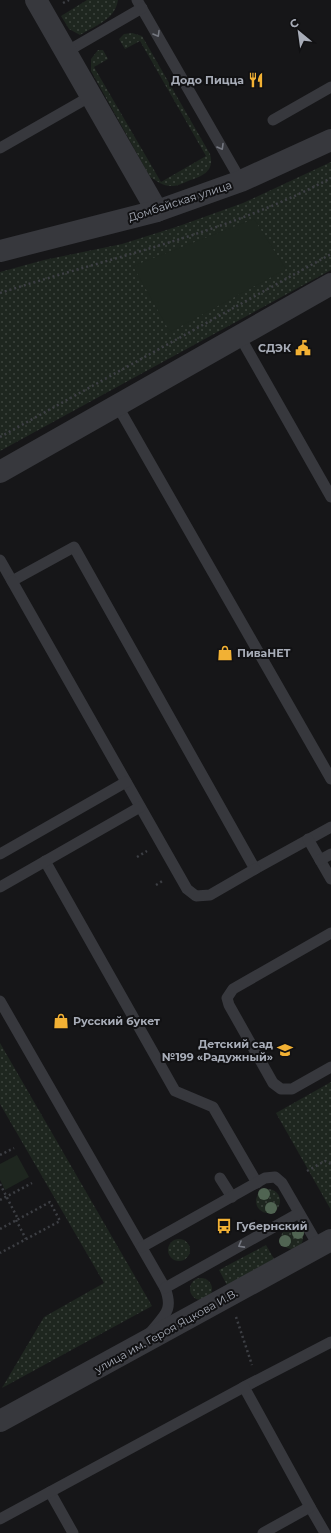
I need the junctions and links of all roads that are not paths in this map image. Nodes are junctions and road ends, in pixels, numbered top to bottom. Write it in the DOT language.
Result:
graph roads {
  1 [pos="36,0"];
  2 [pos="140,4"];
  3 [pos="66,52"];
  4 [pos="331,87"];
  5 [pos="91,96"];
  6 [pos="273,120"];
  7 [pos="331,140"];
  8 [pos="0,148"];
  9 [pos="241,181"];
  10 [pos="157,212"];
  11 [pos="0,251"];
  12 [pos="331,284"];
  13 [pos="239,335"];
  14 [pos="117,405"];
  15 [pos="0,472"];
  16 [pos="331,497"];
  17 [pos="0,560"];
  18 [pos="12,580"];
  19 [pos="331,779"];
  20 [pos="126,782"];
  21 [pos="140,806"];
  22 [pos="331,827"];
  23 [pos="308,839"];
  24 [pos="0,854"];
  25 [pos="331,854"];
  26 [pos="320,860"];
  27 [pos="45,862"];
  28 [pos="255,869"];
  29 [pos="331,879"];
  30 [pos="0,887"];
  31 [pos="331,933"];
  32 [pos="0,1001"];
  33 [pos="331,1067"];
  34 [pos="220,1178"];
  35 [pos="257,1183"];
  36 [pos="232,1197"];
  37 [pos="299,1213"];
  38 [pos="325,1244"];
  39 [pos="142,1247"];
  40 [pos="165,1288"];
  41 [pos="331,1342"];
  42 [pos="142,1344"];
  43 [pos="244,1387"];
  44 [pos="0,1421"];
  45 [pos="50,1492"];
  46 [pos="310,1507"];
  47 [pos="0,1519"];
  48 [pos="73,1533"];
  49 [pos="264,1533"];
  50 [pos="325,1533"];
  1 -- 3 [label="street"];
  2 -- 3 [label="lane"];
  2 -- 9 [label="lane, one-way"];
  3 -- 5 [label="street"];
  4 -- 6 [label="lane"];
  5 -- 8 [label="lane"];
  5 -- 10 [label="street"];
  7 -- 9 [label="street, Домбайская улица"];
  9 -- 10 [label="street, Домбайская улица"];
  10 -- 11 [label="street, Домбайская улица"];
  12 -- 13 [label="street"];
  13 -- 14 [label="street"];
  13 -- 16 [label="lane"];
  14 -- 15 [label="street"];
  14 -- 19 [label="lane"];
  17 -- 18 [label="lane"];
  18 -- 20 [label="lane"];
  18 -- 28 [label="lane"];
  20 -- 21 [label="lane"];
  20 -- 24 [label="lane"];
  21 -- 27 [label="lane"];
  21 -- 28 [label="lane"];
  22 -- 23 [label="lane"];
  23 -- 26 [label="lane"];
  23 -- 28 [label="lane"];
  25 -- 26 [label="lane"];
  26 -- 29 [label="lane"];
  27 -- 30 [label="lane"];
  27 -- 35 [label="lane"];
  31 -- 33 [label="lane"];
  32 -- 39 [label="lane"];
  34 -- 36 [label="lane"];
  35 -- 36 [label="lane"];
  35 -- 37 [label="lane"];
  36 -- 39 [label="lane"];
  37 -- 38 [label="lane"];
  37 -- 40 [label="lane, one-way"];
  38 -- 42 [label="street, улица им. Героя Яцкова И.В."];
  39 -- 40 [label="lane"];
  40 -- 42 [label="lane"];
  41 -- 43 [label="lane"];
  42 -- 44 [label="street, улица им. Героя Яцкова И.В."];
  43 -- 45 [label="lane"];
  43 -- 46 [label="lane"];
  45 -- 47 [label="lane"];
  45 -- 48 [label="lane"];
  46 -- 49 [label="lane"];
  46 -- 50 [label="lane"];
}
